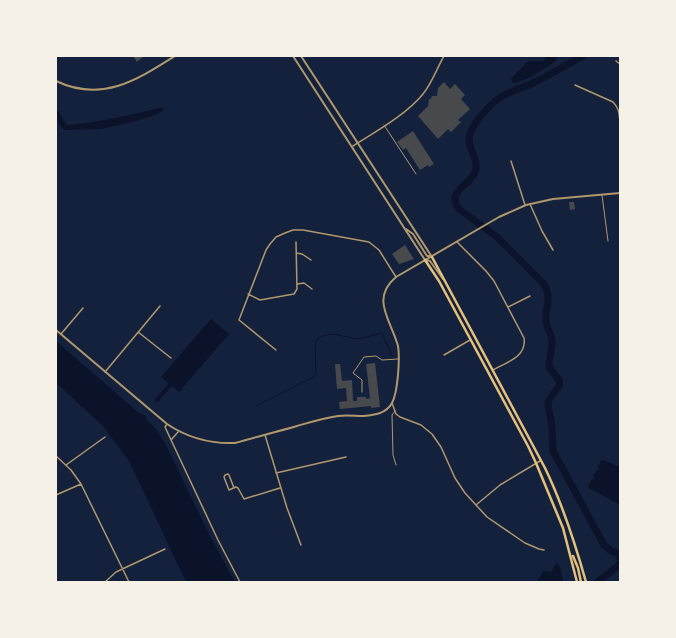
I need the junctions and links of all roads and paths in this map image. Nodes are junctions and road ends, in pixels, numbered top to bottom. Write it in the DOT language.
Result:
graph roads {
  1 [pos="175,56"];
  2 [pos="293,56"];
  3 [pos="301,56"];
  4 [pos="444,56"];
  5 [pos="616,61"];
  6 [pos="620,64"];
  7 [pos="56,81"];
  8 [pos="575,85"];
  9 [pos="620,104"];
  10 [pos="617,106"];
  11 [pos="620,121"];
  12 [pos="384,125"];
  13 [pos="358,143"];
  14 [pos="352,146"];
  15 [pos="511,161"];
  16 [pos="416,174"];
  17 [pos="620,193"];
  18 [pos="601,195"];
  19 [pos="530,204"];
  20 [pos="526,206"];
  21 [pos="405,229"];
  22 [pos="608,241"];
  23 [pos="296,242"];
  24 [pos="457,242"];
  25 [pos="553,250"];
  26 [pos="296,253"];
  27 [pos="432,257"];
  28 [pos="311,260"];
  29 [pos="425,260"];
  30 [pos="396,276"];
  31 [pos="297,284"];
  32 [pos="447,285"];
  33 [pos="312,289"];
  34 [pos="248,294"];
  35 [pos="530,296"];
  36 [pos="160,306"];
  37 [pos="508,307"];
  38 [pos="83,308"];
  39 [pos="56,330"];
  40 [pos="138,332"];
  41 [pos="61,335"];
  42 [pos="470,340"];
  43 [pos="276,350"];
  44 [pos="444,355"];
  45 [pos="171,358"];
  46 [pos="399,359"];
  47 [pos="493,370"];
  48 [pos="105,372"];
  49 [pos="362,392"];
  50 [pos="392,403"];
  51 [pos="395,411"];
  52 [pos="167,424"];
  53 [pos="178,432"];
  54 [pos="265,435"];
  55 [pos="105,437"];
  56 [pos="171,440"];
  57 [pos="56,456"];
  58 [pos="346,457"];
  59 [pos="542,460"];
  60 [pos="536,463"];
  61 [pos="66,465"];
  62 [pos="396,465"];
  63 [pos="276,473"];
  64 [pos="81,484"];
  65 [pos="234,488"];
  66 [pos="280,488"];
  67 [pos="56,495"];
  68 [pos="476,505"];
  69 [pos="301,545"];
  70 [pos="569,548"];
  71 [pos="165,549"];
  72 [pos="544,550"];
  73 [pos="123,569"];
  74 [pos="105,582"];
  75 [pos="129,582"];
  76 [pos="240,582"];
  77 [pos="578,582"];
  78 [pos="581,582"];
  79 [pos="586,582"];
  1 -- 7 [label="street"];
  2 -- 14 [label="street"];
  3 -- 13 [label="street"];
  4 -- 12 [label="street"];
  5 -- 6 [label="street"];
  8 -- 10 [label="street"];
  9 -- 10 [label="street"];
  10 -- 11 [label="street"];
  12 -- 13 [label="street"];
  12 -- 16 [label="lane"];
  13 -- 14 [label="street"];
  13 -- 27 [label="street"];
  14 -- 21 [label="street"];
  15 -- 20 [label="street"];
  17 -- 18 [label="street"];
  18 -- 19 [label="street"];
  18 -- 22 [label="lane"];
  19 -- 20 [label="street"];
  19 -- 25 [label="street"];
  20 -- 24 [label="street"];
  21 -- 27 [label="street"];
  21 -- 29 [label="street"];
  23 -- 26 [label="street"];
  24 -- 27 [label="street"];
  24 -- 37 [label="street"];
  26 -- 28 [label="street"];
  26 -- 31 [label="street"];
  27 -- 29 [label="street"];
  27 -- 32 [label="main road"];
  29 -- 30 [label="street"];
  29 -- 32 [label="street"];
  29 -- 42 [label="main road"];
  30 -- 34 [label="street"];
  30 -- 46 [label="street"];
  31 -- 33 [label="street"];
  31 -- 34 [label="street"];
  32 -- 47 [label="main road"];
  34 -- 43 [label="street"];
  35 -- 37 [label="street"];
  36 -- 40 [label="street"];
  37 -- 47 [label="street"];
  38 -- 41 [label="street"];
  39 -- 41 [label="street"];
  40 -- 45 [label="street"];
  40 -- 48 [label="street"];
  41 -- 48 [label="street"];
  42 -- 44 [label="street"];
  42 -- 60 [label="main road"];
  46 -- 49 [label="lane"];
  46 -- 50 [label="street"];
  47 -- 59 [label="main road"];
  48 -- 52 [label="street"];
  50 -- 51 [label="street"];
  50 -- 54 [label="street"];
  51 -- 62 [label="lane"];
  51 -- 68 [label="street"];
  52 -- 53 [label="street"];
  52 -- 56 [label="street"];
  53 -- 54 [label="street"];
  53 -- 56 [label="street"];
  54 -- 63 [label="street"];
  55 -- 61 [label="street"];
  56 -- 76 [label="street"];
  57 -- 61 [label="street"];
  58 -- 63 [label="street"];
  59 -- 60 [label="street"];
  59 -- 79 [label="main road"];
  60 -- 68 [label="street"];
  60 -- 70 [label="main road"];
  61 -- 64 [label="street"];
  63 -- 66 [label="street"];
  64 -- 67 [label="street"];
  64 -- 73 [label="street"];
  65 -- 65 [label="street"];
  65 -- 66 [label="street"];
  66 -- 69 [label="street"];
  68 -- 72 [label="street"];
  70 -- 77 [label="main road"];
  70 -- 78 [label="main road"];
  71 -- 73 [label="street"];
  73 -- 74 [label="street"];
  73 -- 75 [label="street"];
}
